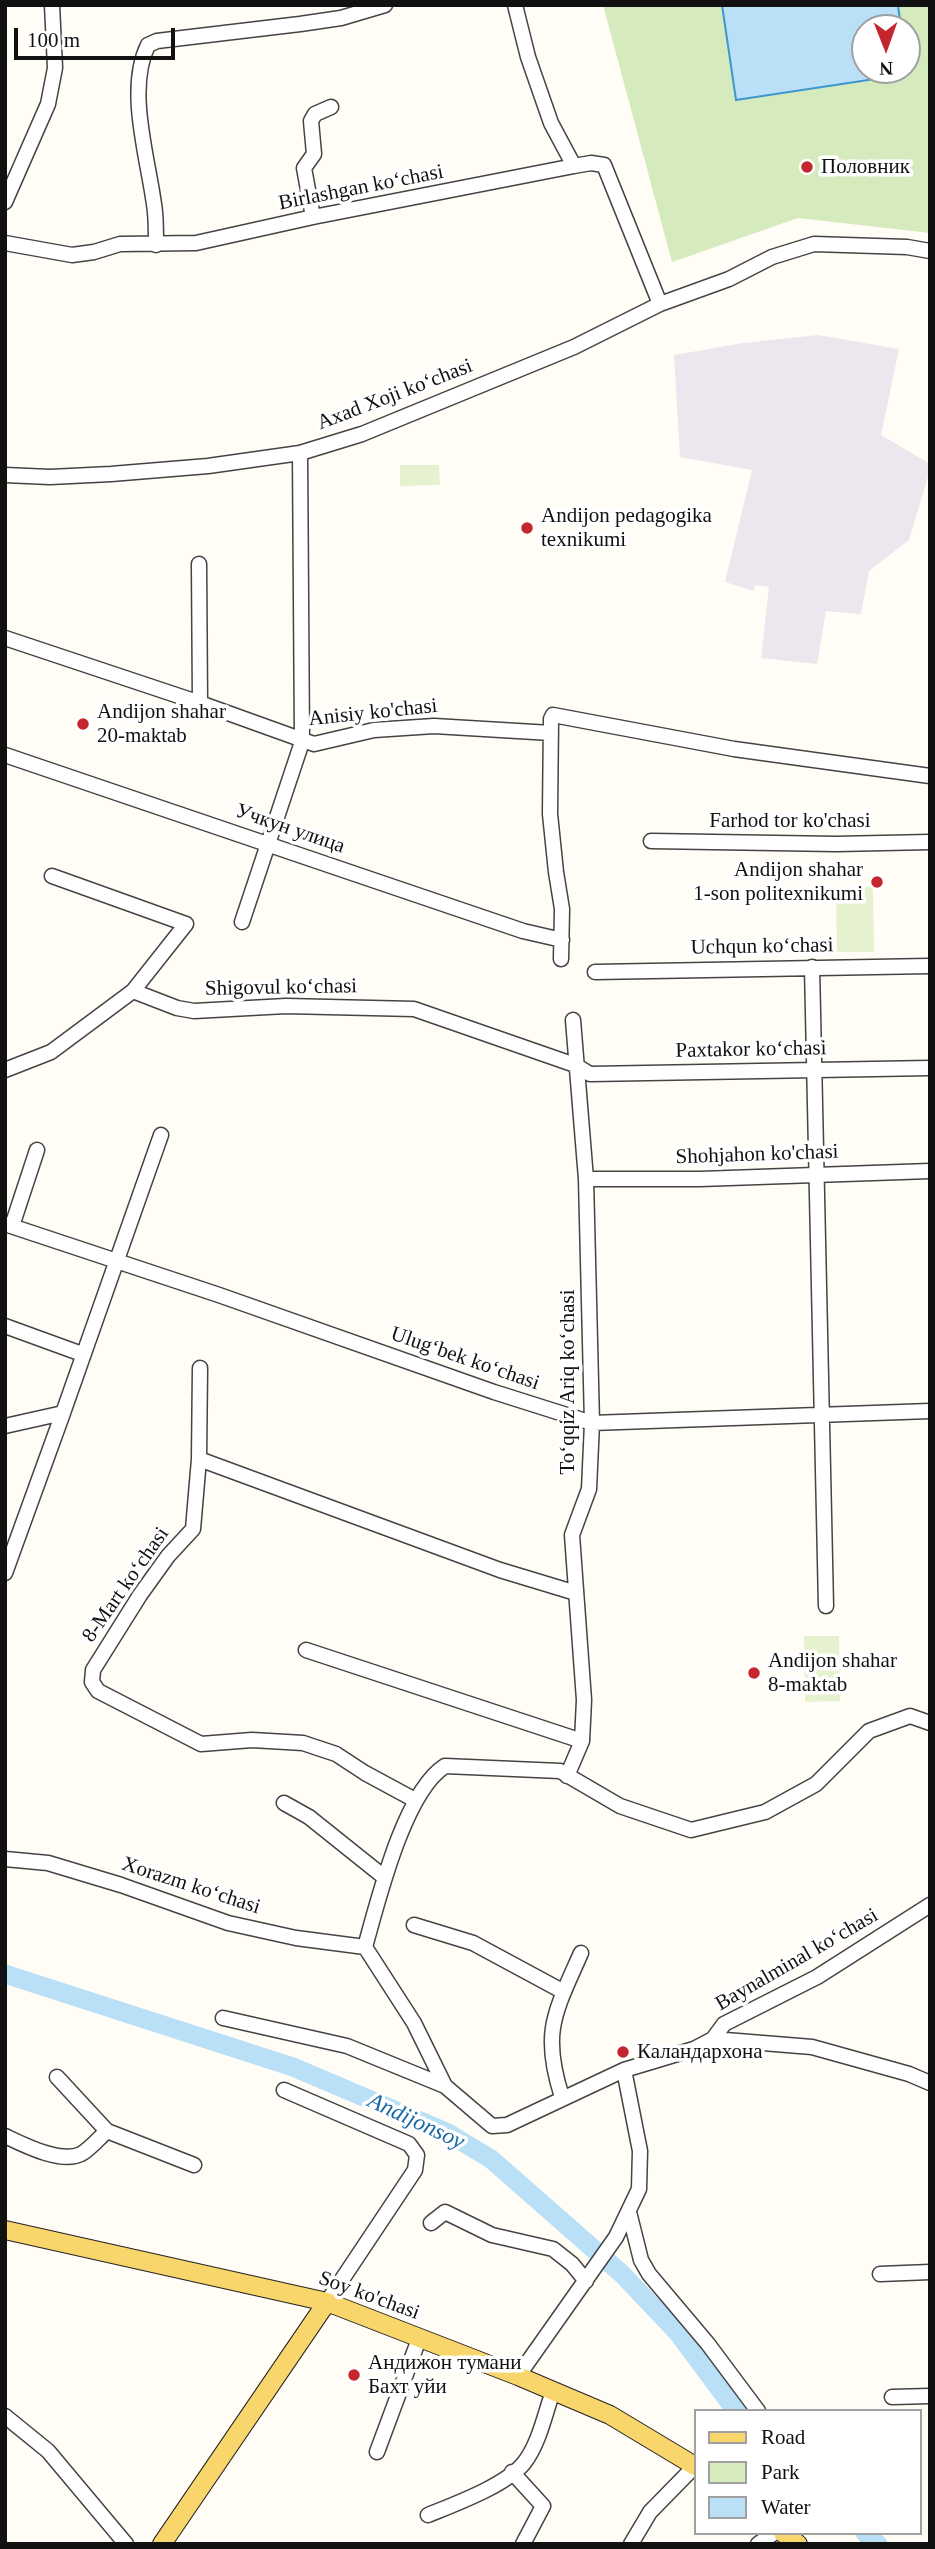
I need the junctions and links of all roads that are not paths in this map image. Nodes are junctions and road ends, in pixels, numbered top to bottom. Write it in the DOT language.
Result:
graph roads {
  1 [pos="51,5"];
  2 [pos="385,5"];
  3 [pos="515,5"];
  4 [pos="331,107"];
  5 [pos="574,166"];
  6 [pos="5,202"];
  7 [pos="313,217"];
  8 [pos="5,243"];
  9 [pos="156,245"];
  10 [pos="930,251"];
  11 [pos="660,304"];
  12 [pos="300,453"];
  13 [pos="5,475"];
  14 [pos="199,564"];
  15 [pos="5,638"];
  16 [pos="200,703"];
  17 [pos="551,733"];
  18 [pos="302,742"];
  19 [pos="5,755"];
  20 [pos="930,776"];
  21 [pos="651,841"];
  22 [pos="930,842"];
  23 [pos="267,843"];
  24 [pos="52,876"];
  25 [pos="242,922"];
  26 [pos="562,940"];
  27 [pos="561,959"];
  28 [pos="930,966"];
  29 [pos="812,967"];
  30 [pos="595,972"];
  31 [pos="133,991"];
  32 [pos="573,1020"];
  33 [pos="575,1065"];
  34 [pos="930,1068"];
  35 [pos="5,1070"];
  36 [pos="814,1070"];
  37 [pos="162,1135"];
  38 [pos="37,1150"];
  39 [pos="930,1171"];
  40 [pos="817,1175"];
  41 [pos="586,1179"];
  42 [pos="8,1225"];
  43 [pos="117,1261"];
  44 [pos="5,1326"];
  45 [pos="82,1354"];
  46 [pos="200,1368"];
  47 [pos="930,1411"];
  48 [pos="63,1413"];
  49 [pos="821,1415"];
  50 [pos="592,1423"];
  51 [pos="5,1426"];
  52 [pos="200,1459"];
  53 [pos="574,1569"];
  54 [pos="5,1573"];
  55 [pos="544,1584"];
  56 [pos="576,1593"];
  57 [pos="825,1606"];
  58 [pos="306,1650"];
  59 [pos="930,1723"];
  60 [pos="582,1741"];
  61 [pos="567,1776"];
  62 [pos="415,1800"];
  63 [pos="284,1803"];
  64 [pos="5,1859"];
  65 [pos="384,1877"];
  66 [pos="930,1905"];
  67 [pos="414,1925"];
  68 [pos="365,1947"];
  69 [pos="581,1953"];
  70 [pos="564,1992"];
  71 [pos="223,2018"];
  72 [pos="713,2039"];
  73 [pos="624,2070"];
  74 [pos="57,2077"];
  75 [pos="930,2083"];
  76 [pos="445,2086"];
  77 [pos="284,2090"];
  78 [pos="562,2097"];
  79 [pos="107,2131"];
  80 [pos="5,2136"];
  81 [pos="194,2165"];
  82 [pos="629,2213"];
  83 [pos="431,2222"];
  84 [pos="5,2230"];
  85 [pos="930,2273"];
  86 [pos="880,2274"];
  87 [pos="589,2278"];
  88 [pos="327,2302"];
  89 [pos="419,2339"];
  90 [pos="518,2376"];
  91 [pos="553,2391"];
  92 [pos="930,2396"];
  93 [pos="892,2397"];
  94 [pos="757,2409"];
  95 [pos="5,2416"];
  96 [pos="377,2452"];
  97 [pos="694,2465"];
  98 [pos="694,2467"];
  99 [pos="512,2472"];
  100 [pos="428,2515"];
  101 [pos="126,2544"];
  102 [pos="162,2544"];
  103 [pos="523,2544"];
  104 [pos="631,2544"];
  1 -- 6 [label="street"];
  2 -- 9 [label="street"];
  3 -- 5 [label="street"];
  4 -- 7 [label="street"];
  5 -- 7 [label="street, Birlashgan koʻchasi"];
  5 -- 11 [label="street, Birlashgan koʻchasi"];
  7 -- 9 [label="street, Birlashgan koʻchasi"];
  8 -- 9 [label="street, Birlashgan koʻchasi"];
  10 -- 11 [label="street, Axad Xoji koʻchasi"];
  11 -- 12 [label="street, Axad Xoji koʻchasi"];
  12 -- 13 [label="street, Axad Xoji koʻchasi"];
  12 -- 18 [label="street"];
  14 -- 16 [label="street"];
  15 -- 16 [label="street, Anisiy ko'chasi"];
  16 -- 18 [label="street, Anisiy ko'chasi"];
  17 -- 18 [label="street, Anisiy ko'chasi"];
  17 -- 20 [label="street"];
  17 -- 26 [label="street"];
  18 -- 23 [label="street"];
  19 -- 23 [label="street, Учкун улица"];
  21 -- 22 [label="street, Farhod tor ko'chasi"];
  23 -- 25 [label="street"];
  23 -- 26 [label="street, Учкун улица"];
  24 -- 31 [label="street"];
  26 -- 27 [label="street"];
  28 -- 29 [label="street, Uchqun koʻchasi"];
  29 -- 30 [label="street, Uchqun koʻchasi"];
  29 -- 36 [label="street"];
  31 -- 33 [label="street, Shigovul koʻchasi"];
  31 -- 35 [label="street"];
  32 -- 33 [label="street, Toʻqqiz Ariq koʻchasi"];
  33 -- 36 [label="street, Paxtakor koʻchasi"];
  33 -- 41 [label="street, Toʻqqiz Ariq koʻchasi"];
  34 -- 36 [label="street, Paxtakor koʻchasi"];
  36 -- 40 [label="street"];
  37 -- 43 [label="street"];
  38 -- 42 [label="street"];
  39 -- 40 [label="street, Shohjahon ko'chasi"];
  40 -- 41 [label="street, Shohjahon ko'chasi"];
  40 -- 49 [label="street"];
  41 -- 50 [label="street, Toʻqqiz Ariq koʻchasi"];
  42 -- 43 [label="street, Ulugʻbek koʻchasi"];
  43 -- 45 [label="street"];
  43 -- 50 [label="street, Ulugʻbek koʻchasi"];
  44 -- 45 [label="street"];
  45 -- 48 [label="street"];
  46 -- 52 [label="street, 8-Mart koʻchasi"];
  47 -- 49 [label="street, Ulugʻbek koʻchasi"];
  48 -- 51 [label="street"];
  48 -- 54 [label="street"];
  49 -- 50 [label="street, Ulugʻbek koʻchasi"];
  49 -- 57 [label="street"];
  50 -- 53 [label="street, Toʻqqiz Ariq koʻchasi"];
  52 -- 55 [label="street"];
  52 -- 62 [label="street, 8-Mart koʻchasi"];
  53 -- 55 [label="street"];
  53 -- 56 [label="street, Toʻqqiz Ariq koʻchasi"];
  55 -- 56 [label="street"];
  56 -- 60 [label="street, Toʻqqiz Ariq koʻchasi"];
  58 -- 60 [label="street"];
  59 -- 61 [label="street"];
  60 -- 61 [label="street, Toʻqqiz Ariq koʻchasi"];
  61 -- 62 [label="street"];
  62 -- 65 [label="street"];
  63 -- 65 [label="street"];
  64 -- 68 [label="street, Xorazm koʻchasi"];
  65 -- 68 [label="street"];
  66 -- 72 [label="street, Baynalminal koʻchasi"];
  67 -- 70 [label="street"];
  68 -- 76 [label="street"];
  69 -- 70 [label="street"];
  70 -- 78 [label="street"];
  71 -- 76 [label="street"];
  72 -- 73 [label="street, Baynalminal koʻchasi"];
  72 -- 75 [label="street"];
  73 -- 78 [label="street, Baynalminal koʻchasi"];
  73 -- 82 [label="street"];
  74 -- 79 [label="street"];
  76 -- 78 [label="street, Baynalminal koʻchasi"];
  77 -- 88 [label="street"];
  79 -- 80 [label="street"];
  79 -- 81 [label="street"];
  82 -- 87 [label="street"];
  82 -- 94 [label="street"];
  83 -- 87 [label="street"];
  84 -- 88 [label="main road, Soy ko'chasi"];
  85 -- 86 [label="street"];
  87 -- 90 [label="street"];
  88 -- 89 [label="main road, Soy ko'chasi"];
  88 -- 102 [label="main road"];
  89 -- 90 [label="main road, Soy ko'chasi"];
  89 -- 96 [label="street"];
  90 -- 91 [label="main road, Soy ko'chasi"];
  91 -- 97 [label="main road, Soy ko'chasi"];
  91 -- 99 [label="street"];
  92 -- 93 [label="street"];
  95 -- 101 [label="street"];
  98 -- 104 [label="street"];
  99 -- 100 [label="street"];
  99 -- 103 [label="street"];
}
